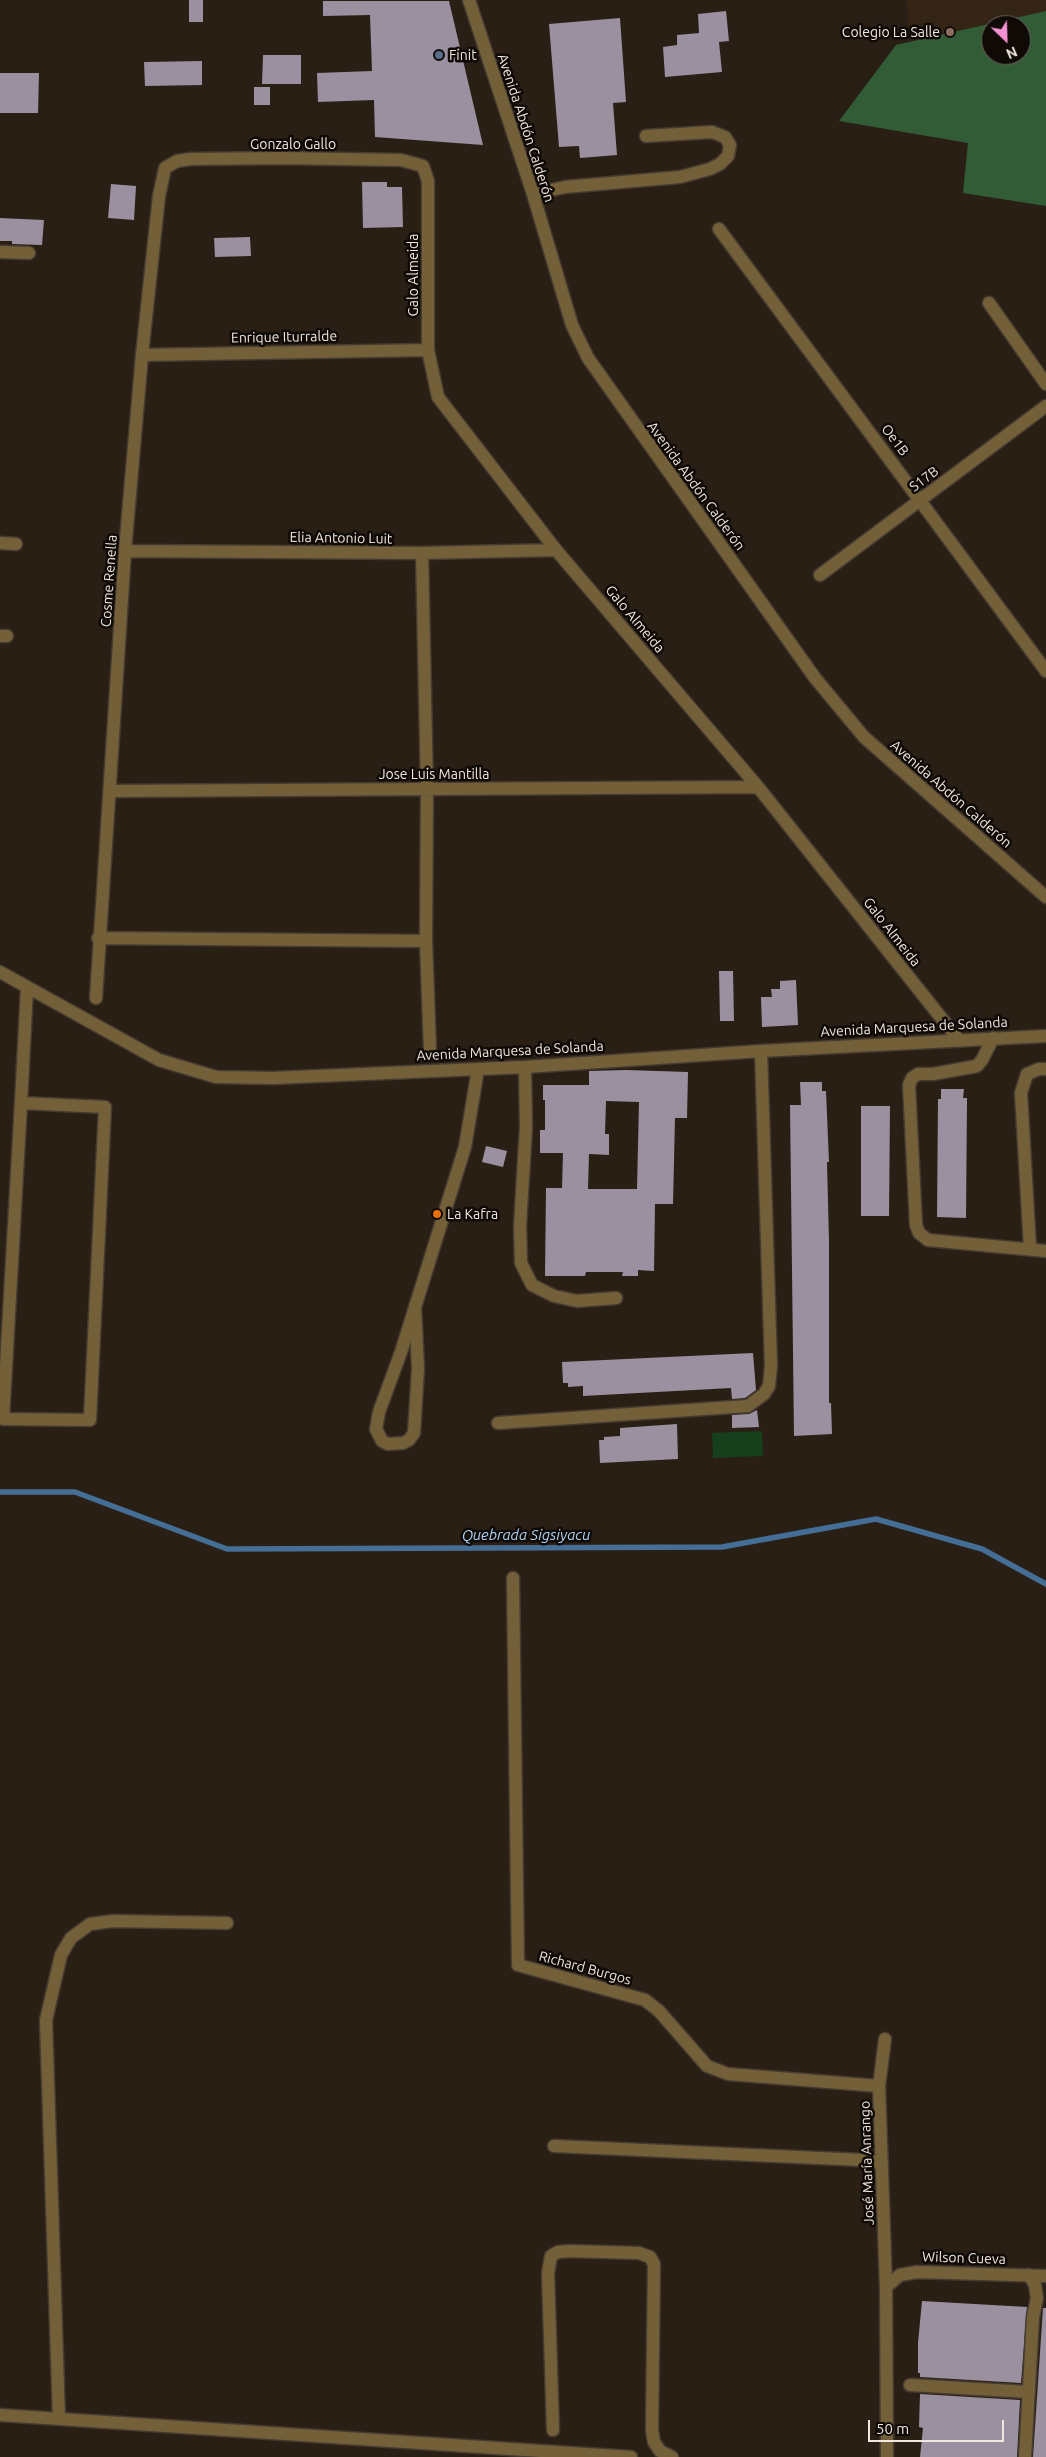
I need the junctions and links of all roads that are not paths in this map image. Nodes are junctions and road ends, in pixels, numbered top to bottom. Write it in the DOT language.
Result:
graph roads {
  1 [pos="468,0"];
  2 [pos="646,136"];
  3 [pos="423,166"];
  4 [pos="164,168"];
  5 [pos="533,194"];
  6 [pos="719,229"];
  7 [pos="0,252"];
  8 [pos="29,253"];
  9 [pos="989,303"];
  10 [pos="428,350"];
  11 [pos="142,355"];
  12 [pos="1046,384"];
  13 [pos="1046,406"];
  14 [pos="921,500"];
  15 [pos="0,543"];
  16 [pos="16,544"];
  17 [pos="125,550"];
  18 [pos="556,550"];
  19 [pos="422,554"];
  20 [pos="820,576"];
  21 [pos="1046,671"];
  22 [pos="758,787"];
  23 [pos="428,789"];
  24 [pos="110,791"];
  25 [pos="1046,897"];
  26 [pos="98,938"];
  27 [pos="426,941"];
  28 [pos="0,972"];
  29 [pos="27,988"];
  30 [pos="96,998"];
  31 [pos="1046,1036"];
  32 [pos="993,1038"];
  33 [pos="958,1039"];
  34 [pos="430,1050"];
  35 [pos="761,1051"];
  36 [pos="525,1067"];
  37 [pos="478,1069"];
  38 [pos="1046,1069"];
  39 [pos="21,1103"];
  40 [pos="1030,1248"];
  41 [pos="1046,1251"];
  42 [pos="616,1298"];
  43 [pos="415,1306"];
  44 [pos="498,1423"];
  45 [pos="513,1578"];
  46 [pos="227,1923"];
  47 [pos="885,2039"];
  48 [pos="879,2086"];
  49 [pos="554,2146"];
  50 [pos="882,2164"];
  51 [pos="1029,2275"];
  52 [pos="1046,2276"];
  53 [pos="886,2287"];
  54 [pos="910,2384"];
  55 [pos="1029,2392"];
  56 [pos="0,2415"];
  57 [pos="59,2419"];
  58 [pos="552,2430"];
  59 [pos="631,2457"];
  60 [pos="672,2457"];
  61 [pos="887,2457"];
  62 [pos="1025,2457"];
  1 -- 5 [label="street, Avenida Abdón Calderón"];
  2 -- 5 [label="street"];
  3 -- 4 [label="street, Gonzalo Gallo"];
  3 -- 10 [label="street, Galo Almeida"];
  4 -- 11 [label="street, Cosme Renella"];
  5 -- 25 [label="street, Avenida Abdón Calderón"];
  6 -- 14 [label="street, Oe1B"];
  7 -- 8 [label="street"];
  9 -- 12 [label="street"];
  10 -- 11 [label="street, Enrique Iturralde"];
  10 -- 18 [label="street, Galo Almeida"];
  11 -- 17 [label="street, Cosme Renella"];
  13 -- 14 [label="street, S17B"];
  14 -- 20 [label="street, S17B"];
  14 -- 21 [label="street, Oe1B"];
  15 -- 16 [label="street"];
  17 -- 19 [label="street, Elia Antonio Luit"];
  17 -- 24 [label="street, Cosme Renella"];
  18 -- 19 [label="street, Elia Antonio Luit"];
  18 -- 22 [label="street, Galo Almeida"];
  19 -- 23 [label="street"];
  22 -- 23 [label="street, Jose Luis Mantilla"];
  22 -- 33 [label="street, Galo Almeida"];
  23 -- 24 [label="street, Jose Luis Mantilla"];
  23 -- 27 [label="street"];
  24 -- 26 [label="street, Cosme Renella"];
  26 -- 27 [label="street"];
  26 -- 30 [label="street, Cosme Renella"];
  27 -- 34 [label="street"];
  28 -- 29 [label="street, Avenida Marquesa de Solanda"];
  29 -- 37 [label="street, Avenida Marquesa de Solanda"];
  29 -- 39 [label="street"];
  31 -- 32 [label="street, Avenida Marquesa de Solanda"];
  32 -- 33 [label="street, Avenida Marquesa de Solanda"];
  32 -- 40 [label="street"];
  33 -- 35 [label="street, Avenida Marquesa de Solanda"];
  35 -- 36 [label="street, Avenida Marquesa de Solanda"];
  35 -- 44 [label="street"];
  36 -- 37 [label="street, Avenida Marquesa de Solanda"];
  36 -- 42 [label="street"];
  37 -- 43 [label="street"];
  38 -- 40 [label="street"];
  39 -- 39 [label="street"];
  40 -- 41 [label="street"];
  43 -- 43 [label="street"];
  45 -- 48 [label="street, Richard Burgos"];
  46 -- 57 [label="street"];
  47 -- 48 [label="street, José María Anrango"];
  48 -- 50 [label="street, José María Anrango"];
  49 -- 50 [label="street"];
  50 -- 53 [label="street, José María Anrango"];
  51 -- 52 [label="street, Wilson Cueva"];
  51 -- 53 [label="street, Wilson Cueva"];
  51 -- 55 [label="street"];
  53 -- 61 [label="street, José María Anrango"];
  54 -- 55 [label="street"];
  55 -- 62 [label="street"];
  56 -- 57 [label="street"];
  57 -- 59 [label="street"];
  58 -- 60 [label="street"];
}
